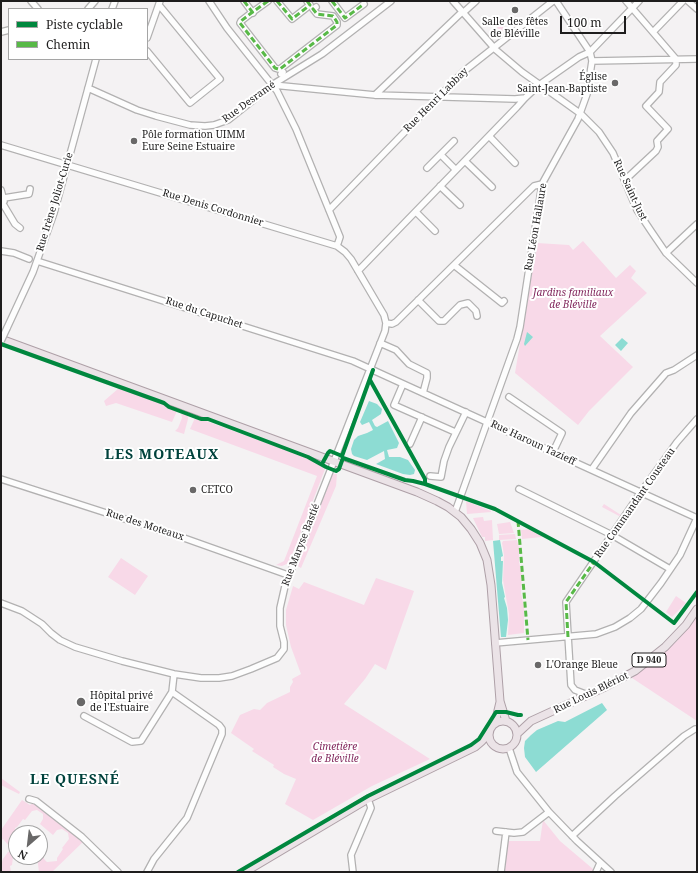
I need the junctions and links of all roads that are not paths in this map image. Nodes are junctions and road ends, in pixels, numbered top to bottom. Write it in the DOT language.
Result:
graph roads {
  1 [pos="209,1"];
  2 [pos="244,1"];
  3 [pos="268,1"];
  4 [pos="278,1"];
  5 [pos="307,1"];
  6 [pos="332,1"];
  7 [pos="391,1"];
  8 [pos="453,1"];
  9 [pos="476,1"];
  10 [pos="553,1"];
  11 [pos="556,1"];
  12 [pos="626,1"];
  13 [pos="639,1"];
  14 [pos="683,1"];
  15 [pos="688,1"];
  16 [pos="159,3"];
  17 [pos="364,4"];
  18 [pos="316,7"];
  19 [pos="632,8"];
  20 [pos="697,9"];
  21 [pos="462,12"];
  22 [pos="253,13"];
  23 [pos="653,32"];
  24 [pos="148,35"];
  25 [pos="494,48"];
  26 [pos="148,52"];
  27 [pos="590,52"];
  28 [pos="697,59"];
  29 [pos="96,60"];
  30 [pos="676,60"];
  31 [pos="592,61"];
  32 [pos="272,84"];
  33 [pos="539,85"];
  34 [pos="88,88"];
  35 [pos="375,95"];
  36 [pos="438,98"];
  37 [pos="525,98"];
  38 [pos="580,114"];
  39 [pos="489,136"];
  40 [pos="454,141"];
  41 [pos="1,145"];
  42 [pos="441,154"];
  43 [pos="465,161"];
  44 [pos="515,163"];
  45 [pos="68,165"];
  46 [pos="427,168"];
  47 [pos="456,170"];
  48 [pos="625,180"];
  49 [pos="542,184"];
  50 [pos="440,186"];
  51 [pos="492,187"];
  52 [pos="30,189"];
  53 [pos="1,190"];
  54 [pos="3,203"];
  55 [pos="460,205"];
  56 [pos="330,210"];
  57 [pos="416,212"];
  58 [pos="697,224"];
  59 [pos="20,228"];
  60 [pos="435,231"];
  61 [pos="337,246"];
  62 [pos="1,251"];
  63 [pos="666,253"];
  64 [pos="30,259"];
  65 [pos="37,261"];
  66 [pos="454,265"];
  67 [pos="358,271"];
  68 [pos="697,283"];
  69 [pos="418,300"];
  70 [pos="504,301"];
  71 [pos="477,316"];
  72 [pos="386,323"];
  73 [pos="1,340"];
  74 [pos="380,343"];
  75 [pos="697,355"];
  76 [pos="370,369"];
  77 [pos="403,384"];
  78 [pos="423,393"];
  79 [pos="509,396"];
  80 [pos="466,412"];
  81 [pos="422,417"];
  82 [pos="697,419"];
  83 [pos="487,422"];
  84 [pos="455,432"];
  85 [pos="410,444"];
  86 [pos="553,452"];
  87 [pos="333,461"];
  88 [pos="592,470"];
  89 [pos="430,476"];
  90 [pos="1,479"];
  91 [pos="519,489"];
  92 [pos="641,492"];
  93 [pos="455,512"];
  94 [pos="697,518"];
  95 [pos="612,535"];
  96 [pos="670,569"];
  97 [pos="288,575"];
  98 [pos="1,603"];
  99 [pos="697,609"];
  100 [pos="568,637"];
  101 [pos="495,643"];
  102 [pos="174,674"];
  103 [pos="172,692"];
  104 [pos="588,695"];
  105 [pos="500,701"];
  106 [pos="84,716"];
  107 [pos="531,721"];
  108 [pos="509,722"];
  109 [pos="495,723"];
  110 [pos="697,729"];
  111 [pos="489,733"];
  112 [pos="517,734"];
  113 [pos="492,744"];
  114 [pos="475,747"];
  115 [pos="508,748"];
  116 [pos="29,799"];
  117 [pos="368,799"];
  118 [pos="549,812"];
  119 [pos="496,831"];
  120 [pos="506,832"];
  121 [pos="572,836"];
  122 [pos="600,863"];
  123 [pos="118,872"];
  124 [pos="147,872"];
  125 [pos="245,872"];
  126 [pos="353,872"];
  127 [pos="501,872"];
  128 [pos="596,872"];
  129 [pos="611,872"];
  1 -- 32 [label="street"];
  2 -- 22 [label="street"];
  3 -- 22 [label="street"];
  4 -- 5 [label="street"];
  6 -- 17 [label="street"];
  7 -- 32 [label="street, Rue Desramé"];
  8 -- 21 [label="street, Rue Saint-Just"];
  9 -- 21 [label="street"];
  10 -- 25 [label="street, Rue Henri Labbay"];
  11 -- 27 [label="street"];
  12 -- 19 [label="street"];
  13 -- 19 [label="street"];
  14 -- 23 [label="street"];
  15 -- 20 [label="street"];
  16 -- 24 [label="street"];
  16 -- 26 [label="street"];
  18 -- 22 [label="street"];
  19 -- 23 [label="street"];
  19 -- 27 [label="street"];
  21 -- 25 [label="street, Rue Saint-Just"];
  21 -- 35 [label="street"];
  23 -- 30 [label="street"];
  25 -- 33 [label="street, Rue Saint-Just"];
  25 -- 36 [label="street, Rue Henri Labbay"];
  27 -- 31 [label="street"];
  27 -- 33 [label="street"];
  28 -- 30 [label="street"];
  29 -- 34 [label="street, Rue Irène Joliot-Curie"];
  30 -- 31 [label="street"];
  30 -- 48 [label="street"];
  31 -- 38 [label="street, Rue Léon Hallaure"];
  32 -- 34 [label="street, Rue Desramé"];
  32 -- 35 [label="street"];
  32 -- 56 [label="street"];
  33 -- 37 [label="street"];
  33 -- 38 [label="street, Rue Saint-Just"];
  34 -- 45 [label="street, Rue Irène Joliot-Curie"];
  35 -- 36 [label="street"];
  36 -- 37 [label="street"];
  36 -- 56 [label="street, Rue Henri Labbay"];
  37 -- 39 [label="street"];
  38 -- 48 [label="street, Rue Saint-Just"];
  38 -- 49 [label="street, Rue Léon Hallaure"];
  39 -- 43 [label="street"];
  39 -- 44 [label="street"];
  40 -- 42 [label="street"];
  41 -- 45 [label="street, Rue Denis Cordonnier"];
  42 -- 46 [label="street"];
  42 -- 47 [label="street"];
  43 -- 47 [label="street"];
  43 -- 51 [label="street"];
  45 -- 61 [label="street, Rue Denis Cordonnier"];
  45 -- 65 [label="street, Rue Irène Joliot-Curie"];
  47 -- 50 [label="street"];
  48 -- 63 [label="street, Rue Saint-Just"];
  49 -- 66 [label="street"];
  49 -- 83 [label="street, Rue Léon Hallaure"];
  50 -- 55 [label="street"];
  50 -- 57 [label="street"];
  52 -- 54 [label="street"];
  53 -- 54 [label="street"];
  54 -- 59 [label="street"];
  56 -- 61 [label="street"];
  57 -- 60 [label="street"];
  57 -- 67 [label="street"];
  58 -- 63 [label="street"];
  61 -- 67 [label="street, Rue Denis Cordonnier"];
  62 -- 64 [label="street"];
  63 -- 68 [label="street, Rue Saint-Just"];
  65 -- 73 [label="street, Rue Irène Joliot-Curie, bridge"];
  65 -- 76 [label="street, Rue du Capuchet"];
  66 -- 69 [label="street"];
  66 -- 70 [label="street"];
  67 -- 72 [label="street, Rue Denis Cordonnier"];
  69 -- 71 [label="street"];
  69 -- 72 [label="street"];
  72 -- 74 [label="street, Rue Maryse Bastié"];
  73 -- 87 [label="main road"];
  74 -- 76 [label="street, Rue Maryse Bastié"];
  74 -- 78 [label="street"];
  75 -- 88 [label="street"];
  76 -- 77 [label="street, Rue Haroun Tazieff"];
  76 -- 87 [label="street, Rue Maryse Bastié"];
  77 -- 78 [label="street, Rue Haroun Tazieff"];
  77 -- 81 [label="street"];
  78 -- 80 [label="street, Rue Haroun Tazieff"];
  79 -- 86 [label="street"];
  80 -- 83 [label="street, Rue Haroun Tazieff"];
  80 -- 84 [label="street"];
  81 -- 84 [label="street"];
  81 -- 85 [label="street"];
  82 -- 92 [label="street, Rue Commandant Cousteau"];
  83 -- 86 [label="street, Rue Haroun Tazieff"];
  83 -- 93 [label="street, Rue Léon Hallaure"];
  84 -- 89 [label="street"];
  86 -- 88 [label="street, Rue Haroun Tazieff"];
  87 -- 93 [label="main road"];
  87 -- 97 [label="street, Rue Maryse Bastié"];
  88 -- 92 [label="street, Rue Haroun Tazieff"];
  90 -- 97 [label="street, Rue des Moteaux"];
  91 -- 95 [label="street"];
  92 -- 94 [label="street, Rue Haroun Tazieff"];
  92 -- 95 [label="street, Rue Commandant Cousteau"];
  93 -- 101 [label="main road"];
  94 -- 96 [label="street"];
  95 -- 96 [label="street"];
  95 -- 100 [label="street, Rue Commandant Cousteau"];
  96 -- 100 [label="street"];
  97 -- 102 [label="street, Rue Maryse Bastié"];
  98 -- 102 [label="street, Rue Maryse Bastié"];
  99 -- 104 [label="main road, Rue Louis Blériot / D 940"];
  100 -- 101 [label="street"];
  100 -- 104 [label="street, Rue Commandant Cousteau"];
  101 -- 105 [label="main road"];
  102 -- 103 [label="street"];
  103 -- 106 [label="street"];
  103 -- 124 [label="street"];
  104 -- 107 [label="main road, Rue Louis Blériot / D 940"];
  105 -- 108 [label="main road"];
  105 -- 109 [label="main road"];
  107 -- 108 [label="main road, Rue Louis Blériot / D 940"];
  107 -- 112 [label="main road, Rue Louis Blériot / D 940"];
  108 -- 109 [label="main road"];
  108 -- 112 [label="main road"];
  109 -- 111 [label="main road"];
  110 -- 121 [label="street"];
  111 -- 113 [label="main road"];
  111 -- 114 [label="main road"];
  112 -- 115 [label="main road"];
  113 -- 114 [label="main road"];
  113 -- 115 [label="main road"];
  114 -- 117 [label="main road"];
  115 -- 118 [label="street"];
  116 -- 123 [label="street"];
  117 -- 125 [label="main road"];
  117 -- 126 [label="street"];
  118 -- 120 [label="street"];
  118 -- 121 [label="street"];
  119 -- 120 [label="street"];
  120 -- 127 [label="street"];
  121 -- 122 [label="street"];
  122 -- 128 [label="street"];
  122 -- 129 [label="street"];
}
